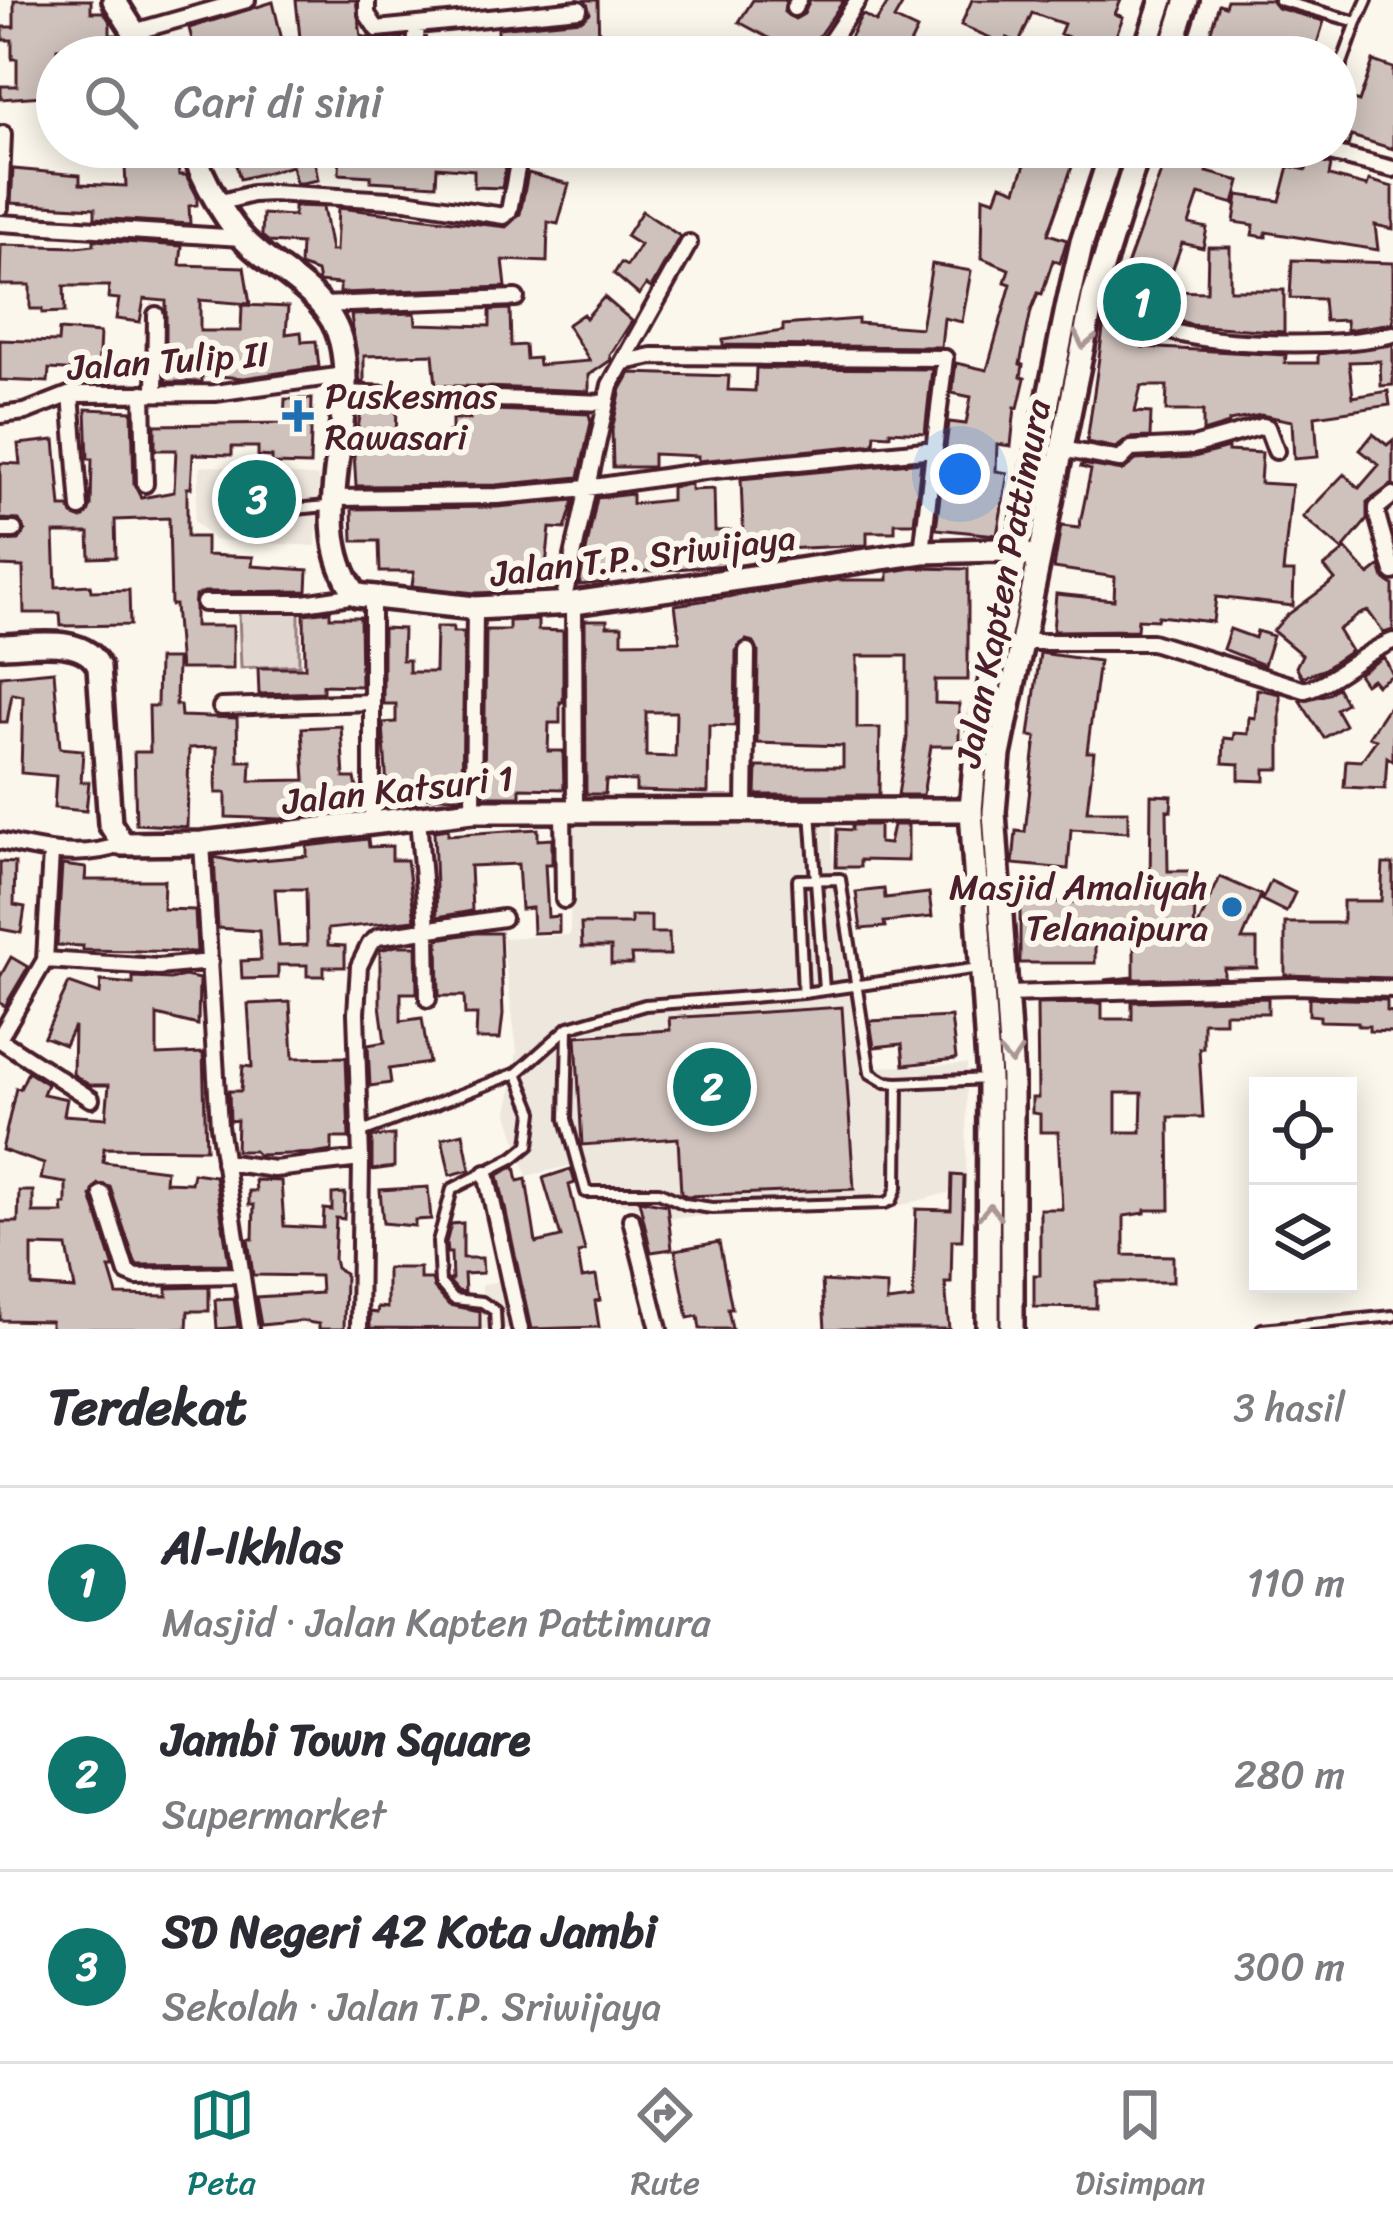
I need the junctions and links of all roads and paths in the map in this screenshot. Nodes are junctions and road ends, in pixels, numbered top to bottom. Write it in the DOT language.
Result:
graph roads {
  1 [pos="115,0"];
  2 [pos="247,0"];
  3 [pos="368,0"];
  4 [pos="858,0"];
  5 [pos="1162,0"];
  6 [pos="1187,0"];
  7 [pos="1279,0"];
  8 [pos="1367,0"];
  9 [pos="579,9"];
  10 [pos="1357,22"];
  11 [pos="417,27"];
  12 [pos="136,31"];
  13 [pos="139,36"];
  14 [pos="416,36"];
  15 [pos="834,36"];
  16 [pos="1150,36"];
  17 [pos="1176,36"];
  18 [pos="1352,36"];
  19 [pos="3,134"];
  20 [pos="1357,160"];
  21 [pos="201,168"];
  22 [pos="516,168"];
  23 [pos="1107,168"];
  24 [pos="1133,168"];
  25 [pos="1393,169"];
  26 [pos="218,203"];
  27 [pos="0,207"];
  28 [pos="0,223"];
  29 [pos="242,238"];
  30 [pos="1082,242"];
  31 [pos="689,243"];
  32 [pos="1105,250"];
  33 [pos="1093,297"];
  34 [pos="516,298"];
  35 [pos="321,305"];
  36 [pos="156,315"];
  37 [pos="1393,334"];
  38 [pos="625,362"];
  39 [pos="343,384"];
  40 [pos="149,393"];
  41 [pos="71,394"];
  42 [pos="604,403"];
  43 [pos="0,415"];
  44 [pos="1062,448"];
  45 [pos="935,449"];
  46 [pos="1276,451"];
  47 [pos="145,484"];
  48 [pos="587,488"];
  49 [pos="1393,495"];
  50 [pos="335,501"];
  51 [pos="242,502"];
  52 [pos="80,508"];
  53 [pos="922,552"];
  54 [pos="1027,554"];
  55 [pos="1393,572"];
  56 [pos="364,597"];
  57 [pos="204,603"];
  58 [pos="569,603"];
  59 [pos="475,608"];
  60 [pos="1393,641"];
  61 [pos="1023,642"];
  62 [pos="0,646"];
  63 [pos="747,651"];
  64 [pos="372,702"];
  65 [pos="221,707"];
  66 [pos="569,808"];
  67 [pos="745,808"];
  68 [pos="971,810"];
  69 [pos="473,811"];
  70 [pos="811,811"];
  71 [pos="418,818"];
  72 [pos="372,824"];
  73 [pos="0,841"];
  74 [pos="202,843"];
  75 [pos="123,844"];
  76 [pos="51,853"];
  77 [pos="813,880"];
  78 [pos="564,900"];
  79 [pos="503,918"];
  80 [pos="427,928"];
  81 [pos="45,960"];
  82 [pos="210,962"];
  83 [pos="980,967"];
  84 [pos="858,985"];
  85 [pos="1393,989"];
  86 [pos="824,990"];
  87 [pos="803,993"];
  88 [pos="1007,994"];
  89 [pos="428,999"];
  90 [pos="568,1027"];
  91 [pos="0,1038"];
  92 [pos="517,1073"];
  93 [pos="989,1078"];
  94 [pos="898,1083"];
  95 [pos="91,1099"];
  96 [pos="361,1133"];
  97 [pos="361,1160"];
  98 [pos="224,1162"];
  99 [pos="487,1173"];
  100 [pos="102,1194"];
  101 [pos="631,1220"];
  102 [pos="241,1275"];
  103 [pos="1393,1316"];
  104 [pos="250,1329"];
  105 [pos="359,1329"];
  106 [pos="496,1329"];
  107 [pos="520,1329"];
  108 [pos="659,1329"];
  109 [pos="988,1329"];
  110 [pos="1012,1329"];
  111 [pos="1262,1329"];
  1 -- 12 [label="main road"];
  2 -- 12 [label="street"];
  3 -- 11 [label="street"];
  4 -- 15 [label="street"];
  5 -- 16 [label="main road"];
  6 -- 17 [label="main road"];
  7 -- 10 [label="lane"];
  8 -- 10 [label="lane"];
  9 -- 11 [label="street"];
  10 -- 18 [label="lane"];
  11 -- 14 [label="street"];
  12 -- 13 [label="main road"];
  19 -- 27 [label="street"];
  20 -- 25 [label="street"];
  21 -- 26 [label="main road"];
  22 -- 26 [label="street"];
  23 -- 30 [label="main road, Jalan Kapten Pattimura"];
  24 -- 32 [label="main road, Jalan Kapten Pattimura"];
  26 -- 29 [label="main road"];
  28 -- 29 [label="street"];
  29 -- 35 [label="main road"];
  30 -- 32 [label="main road"];
  30 -- 54 [label="main road, Jalan Kapten Pattimura"];
  31 -- 38 [label="street"];
  32 -- 33 [label="main road, Jalan Kapten Pattimura"];
  33 -- 37 [label="street"];
  33 -- 44 [label="main road, Jalan Kapten Pattimura, one-way"];
  34 -- 35 [label="street"];
  35 -- 39 [label="main road"];
  36 -- 40 [label="street"];
  38 -- 42 [label="street"];
  38 -- 45 [label="street"];
  39 -- 40 [label="street, Jalan Tulip II"];
  39 -- 42 [label="street, Jalan Tulip II"];
  39 -- 50 [label="main road"];
  40 -- 41 [label="street, Jalan Tulip II"];
  40 -- 47 [label="street"];
  41 -- 43 [label="street, Jalan Tulip II"];
  41 -- 52 [label="street"];
  42 -- 48 [label="street"];
  44 -- 46 [label="street"];
  44 -- 54 [label="main road, Jalan Kapten Pattimura"];
  45 -- 48 [label="street"];
  45 -- 53 [label="street"];
  48 -- 50 [label="street"];
  48 -- 58 [label="street"];
  49 -- 55 [label="street"];
  50 -- 51 [label="lane"];
  50 -- 56 [label="main road"];
  53 -- 54 [label="main road, Jalan T.P. Sriwijaya"];
  53 -- 58 [label="main road, Jalan T.P. Sriwijaya"];
  54 -- 61 [label="main road, Jalan Kapten Pattimura"];
  54 -- 68 [label="main road, Jalan Kapten Pattimura"];
  56 -- 57 [label="street"];
  56 -- 59 [label="main road, Jalan T.P. Sriwijaya"];
  56 -- 64 [label="street"];
  58 -- 59 [label="main road, Jalan T.P. Sriwijaya"];
  58 -- 66 [label="street"];
  59 -- 69 [label="street"];
  60 -- 61 [label="street"];
  61 -- 88 [label="main road, Jalan Kapten Pattimura"];
  62 -- 75 [label="main road"];
  63 -- 67 [label="street"];
  64 -- 65 [label="street"];
  64 -- 72 [label="street"];
  66 -- 67 [label="main road, Jalan Katsuri 1"];
  66 -- 69 [label="main road, Jalan Katsuri 1"];
  66 -- 78 [label="street"];
  67 -- 70 [label="main road, Jalan Katsuri 1"];
  68 -- 70 [label="main road, Jalan Katsuri 1"];
  68 -- 83 [label="main road, Jalan Kapten Pattimura"];
  69 -- 71 [label="main road, Jalan Katsuri 1"];
  70 -- 77 [label="lane"];
  71 -- 72 [label="main road, Jalan Katsuri 1"];
  71 -- 80 [label="street"];
  72 -- 74 [label="main road, Jalan Katsuri 1"];
  73 -- 76 [label="street"];
  74 -- 75 [label="main road, Jalan Katsuri 1"];
  74 -- 82 [label="street"];
  75 -- 76 [label="street"];
  76 -- 81 [label="street"];
  77 -- 84 [label="lane"];
  77 -- 86 [label="lane"];
  77 -- 87 [label="lane"];
  79 -- 80 [label="street"];
  80 -- 89 [label="street"];
  80 -- 96 [label="street"];
  81 -- 82 [label="street"];
  81 -- 91 [label="street"];
  82 -- 98 [label="street"];
  83 -- 84 [label="lane"];
  83 -- 93 [label="main road, Jalan Kapten Pattimura"];
  84 -- 86 [label="lane"];
  84 -- 94 [label="lane"];
  85 -- 88 [label="street"];
  86 -- 87 [label="lane"];
  87 -- 90 [label="lane"];
  88 -- 110 [label="main road, Jalan Kapten Pattimura, one-way"];
  90 -- 92 [label="lane"];
  90 -- 94 [label="lane"];
  91 -- 95 [label="street"];
  92 -- 96 [label="lane"];
  92 -- 99 [label="lane"];
  93 -- 94 [label="lane"];
  109 -- 93 [label="main road, Jalan Kapten Pattimura, one-way"];
  96 -- 97 [label="street"];
  97 -- 98 [label="street"];
  97 -- 105 [label="street"];
  98 -- 102 [label="street"];
  99 -- 106 [label="lane"];
  99 -- 107 [label="street"];
  100 -- 102 [label="street"];
  101 -- 108 [label="street"];
  102 -- 104 [label="street"];
  103 -- 111 [label="lane"];
}
